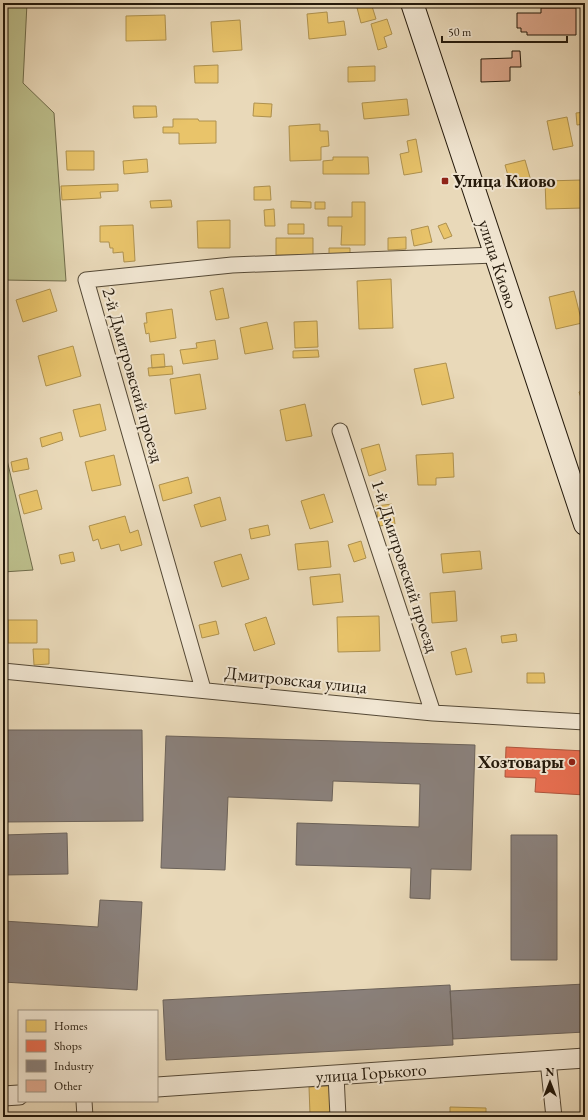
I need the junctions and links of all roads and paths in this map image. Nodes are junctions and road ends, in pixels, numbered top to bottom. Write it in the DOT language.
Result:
graph roads {
  1 [pos="412,3"];
  2 [pos="495,255"];
  3 [pos="340,431"];
  4 [pos="585,524"];
  5 [pos="3,671"];
  6 [pos="203,689"];
  7 [pos="433,713"];
  8 [pos="585,722"];
  9 [pos="585,1058"];
  10 [pos="548,1061"];
  11 [pos="336,1075"];
  12 [pos="158,1087"];
  13 [pos="18,1095"];
  14 [pos="3,1096"];
  15 [pos="84,1102"];
  16 [pos="85,1117"];
  17 [pos="338,1117"];
  18 [pos="554,1117"];
  1 -- 2 [label="main road, улица Киово"];
  2 -- 4 [label="main road, улица Киово"];
  2 -- 6 [label="street, 2-й Дмитровский проезд"];
  3 -- 7 [label="street, 1-й Дмитровский проезд"];
  5 -- 6 [label="street, Дмитровская улица"];
  6 -- 7 [label="street, Дмитровская улица"];
  7 -- 8 [label="street, Дмитровская улица"];
  9 -- 10 [label="street, улица Горького"];
  10 -- 11 [label="street, улица Горького"];
  10 -- 18 [label="street"];
  11 -- 12 [label="street, улица Горького"];
  11 -- 17 [label="street"];
  13 -- 14 [label="street"];
  15 -- 16 [label="street"];
}
